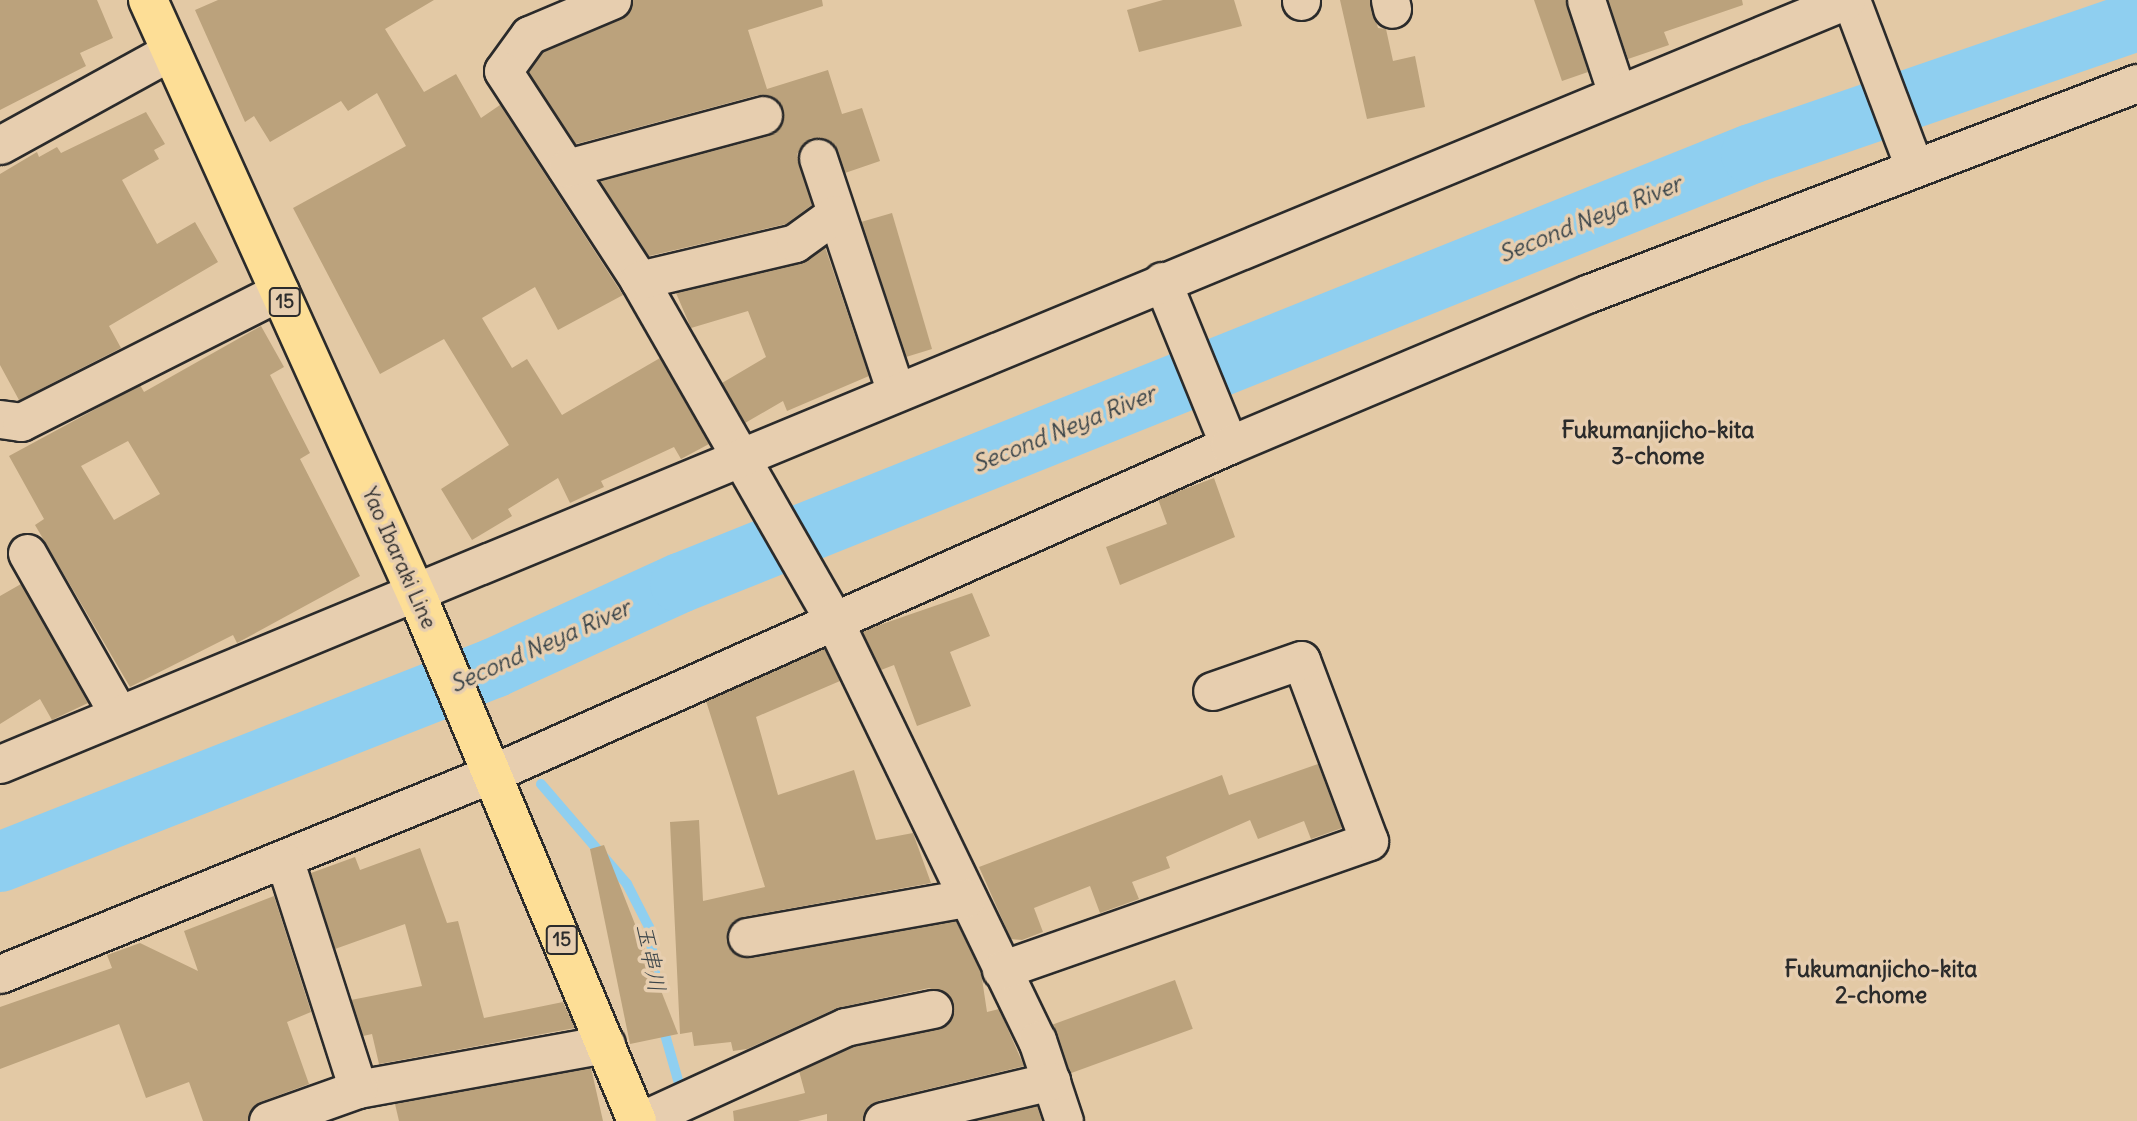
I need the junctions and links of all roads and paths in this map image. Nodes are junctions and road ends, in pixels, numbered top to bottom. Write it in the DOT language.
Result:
graph roads {
  1 [pos="148,0"];
  2 [pos="612,0"];
  3 [pos="1586,0"];
  4 [pos="1849,0"];
  5 [pos="171,51"];
  6 [pos="2137,83"];
  7 [pos="1617,94"];
  8 [pos="763,115"];
  9 [pos="0,145"];
  10 [pos="818,158"];
  11 [pos="1913,164"];
  12 [pos="566,169"];
  13 [pos="835,214"];
  14 [pos="639,279"];
  15 [pos="1162,281"];
  16 [pos="280,291"];
  17 [pos="896,392"];
  18 [pos="0,419"];
  19 [pos="1229,445"];
  20 [pos="742,456"];
  21 [pos="27,553"];
  22 [pos="418,598"];
  23 [pos="834,621"];
  24 [pos="1212,691"];
  25 [pos="118,713"];
  26 [pos="0,764"];
  27 [pos="490,766"];
  28 [pos="285,861"];
  29 [pos="967,898"];
  30 [pos="747,937"];
  31 [pos="1001,970"];
  32 [pos="0,974"];
  33 [pos="933,1009"];
  34 [pos="606,1044"];
  35 [pos="1051,1081"];
  36 [pos="358,1089"];
  37 [pos="647,1117"];
  38 [pos="268,1121"];
  39 [pos="883,1121"];
  40 [pos="1064,1121"];
  1 -- 5 [label="main road, Yao Ibaraki Line / 15"];
  2 -- 12 [label="street"];
  3 -- 7 [label="street"];
  4 -- 7 [label="street"];
  4 -- 11 [label="street"];
  5 -- 9 [label="street"];
  5 -- 16 [label="main road, Yao Ibaraki Line / 15"];
  6 -- 11 [label="street"];
  7 -- 15 [label="street"];
  8 -- 12 [label="street"];
  10 -- 13 [label="street"];
  11 -- 19 [label="street"];
  12 -- 14 [label="street"];
  13 -- 14 [label="street"];
  13 -- 17 [label="street"];
  14 -- 20 [label="street"];
  15 -- 17 [label="street"];
  15 -- 19 [label="street"];
  16 -- 18 [label="street"];
  16 -- 22 [label="main road, Yao Ibaraki Line / 15"];
  17 -- 20 [label="street"];
  19 -- 23 [label="street"];
  20 -- 22 [label="street"];
  20 -- 23 [label="street"];
  21 -- 25 [label="street"];
  22 -- 25 [label="street"];
  22 -- 27 [label="main road, Yao Ibaraki Line / 15"];
  23 -- 27 [label="street"];
  23 -- 29 [label="street"];
  24 -- 31 [label="street"];
  25 -- 26 [label="street"];
  27 -- 28 [label="street"];
  27 -- 34 [label="main road, Yao Ibaraki Line / 15"];
  28 -- 32 [label="street"];
  28 -- 36 [label="street"];
  29 -- 30 [label="street"];
  29 -- 31 [label="street"];
  31 -- 35 [label="street"];
  33 -- 37 [label="street"];
  34 -- 36 [label="street"];
  34 -- 37 [label="main road, Yao Ibaraki Line / 15"];
  35 -- 39 [label="street"];
  35 -- 40 [label="street"];
  36 -- 38 [label="street"];
}
